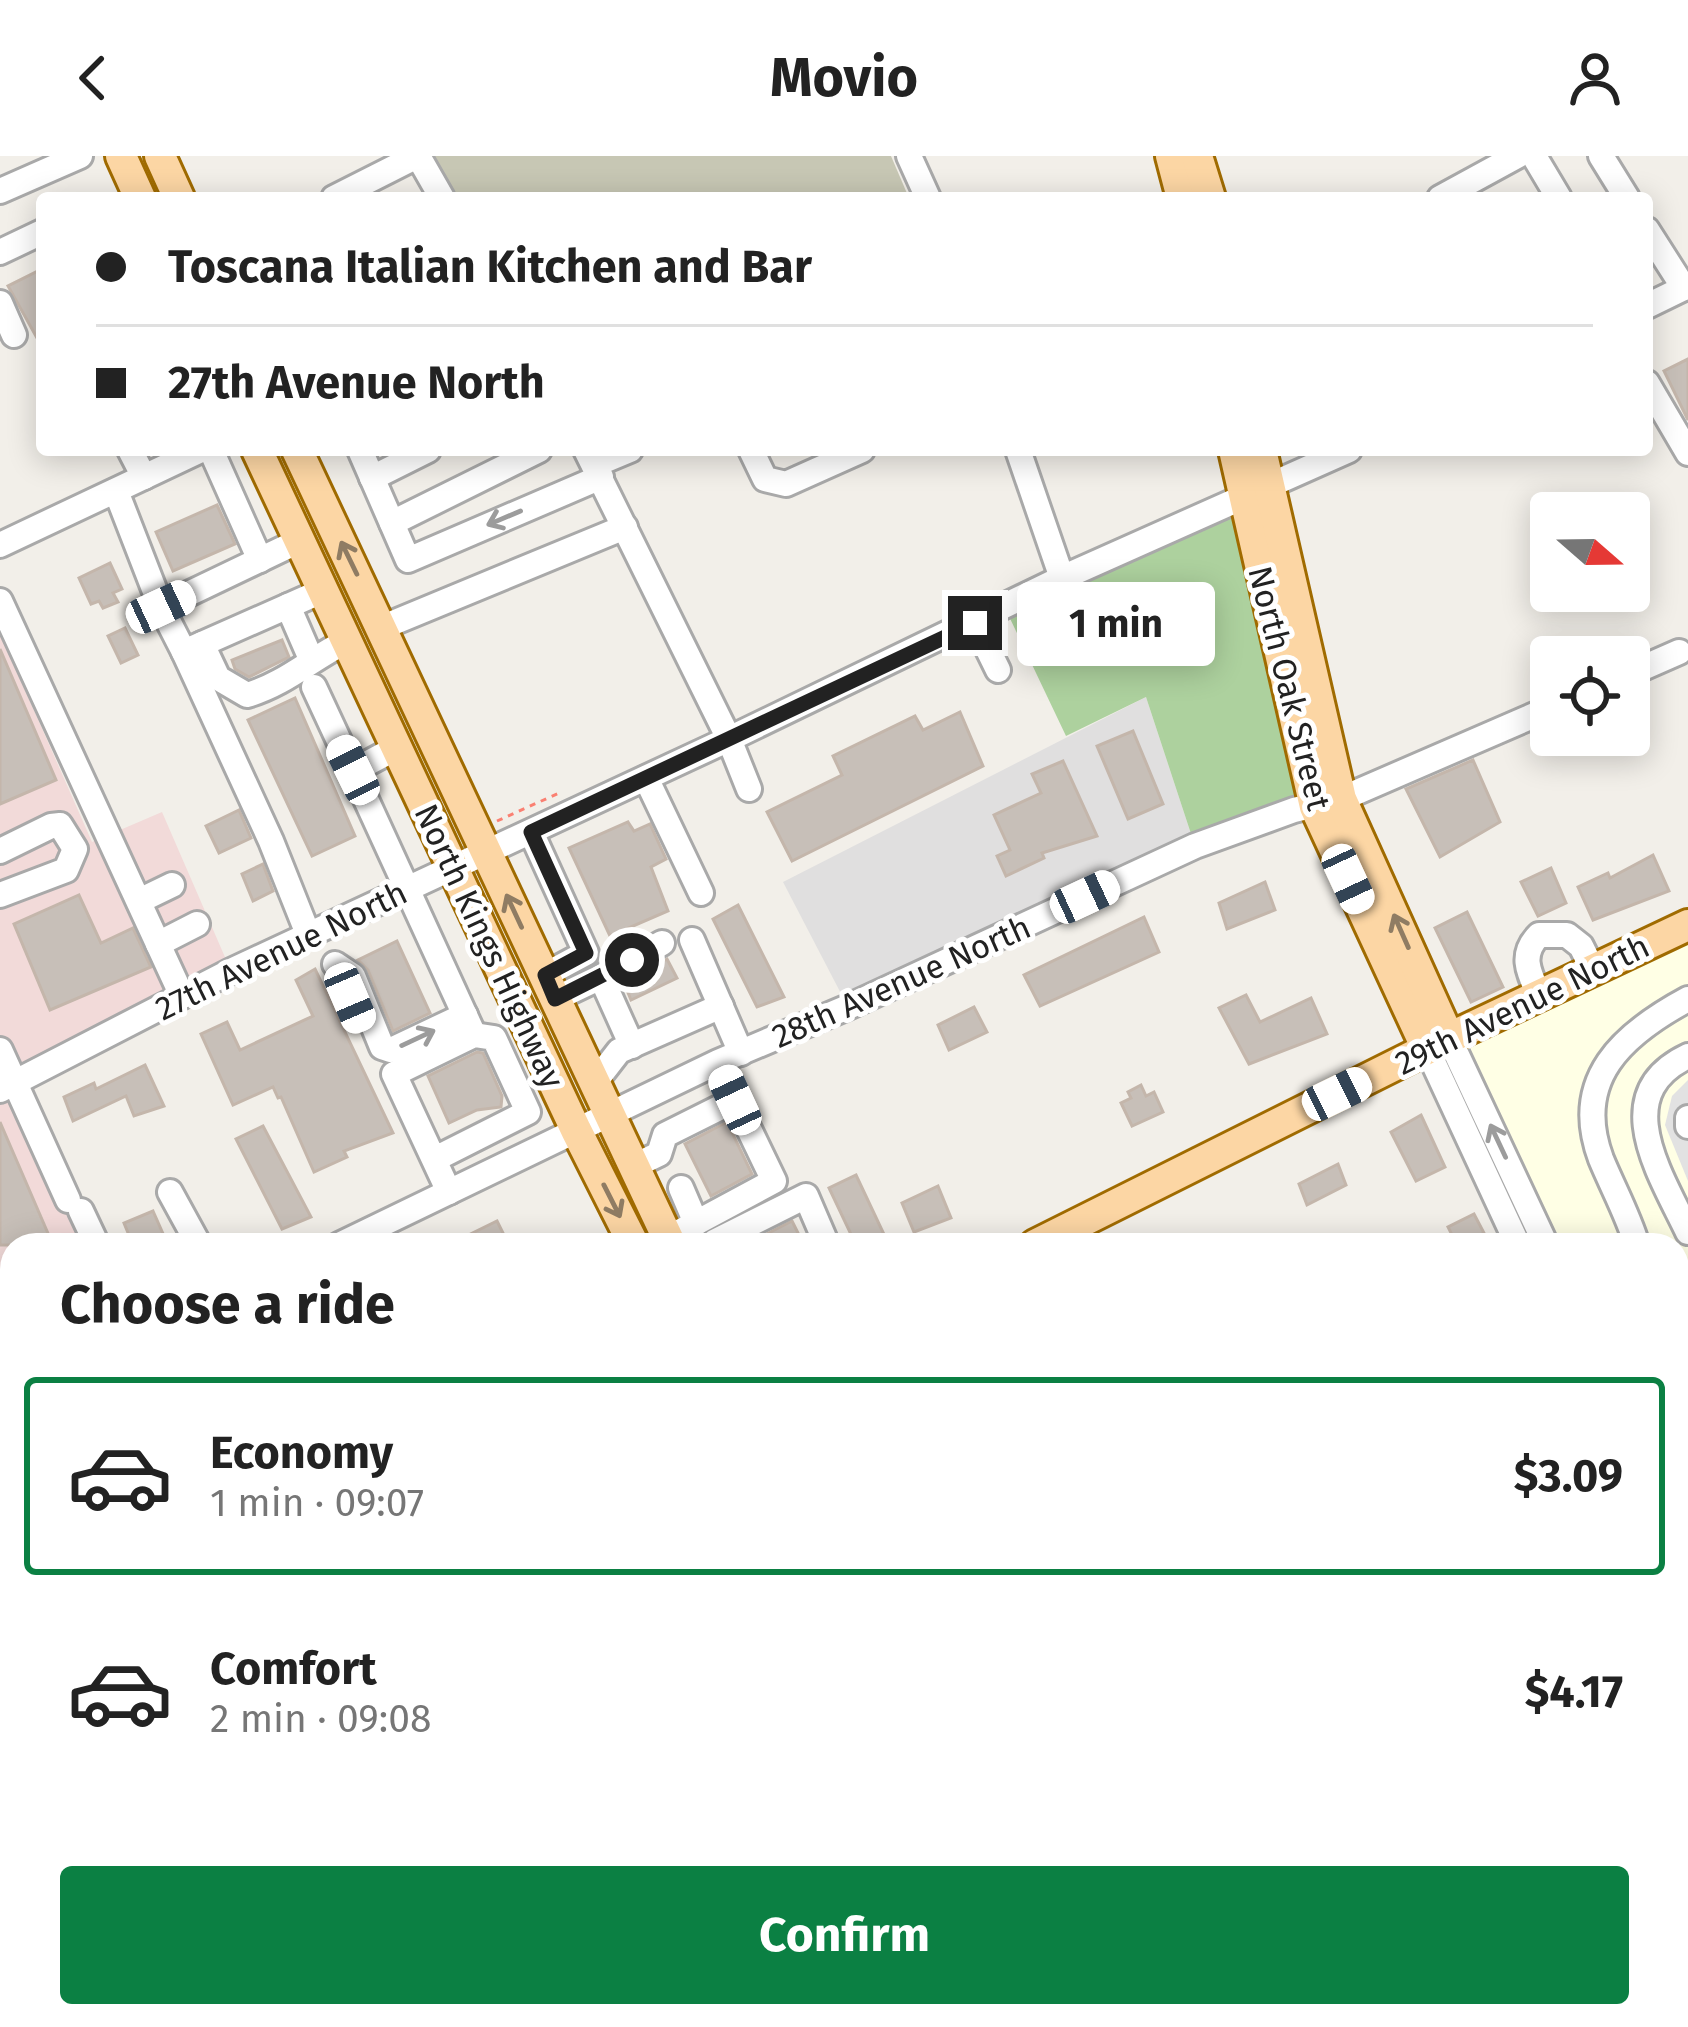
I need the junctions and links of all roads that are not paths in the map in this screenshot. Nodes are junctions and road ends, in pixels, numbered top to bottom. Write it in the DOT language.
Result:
graph roads {
  1 [pos="80,156"];
  2 [pos="121,156"];
  3 [pos="160,156"];
  4 [pos="417,156"];
  5 [pos="909,156"];
  6 [pos="1171,156"];
  7 [pos="1196,156"];
  8 [pos="1517,156"];
  9 [pos="1534,156"];
  10 [pos="1601,156"];
  11 [pos="40,164"];
  12 [pos="0,191"];
  13 [pos="129,192"];
  14 [pos="176,192"];
  15 [pos="346,192"];
  16 [pos="438,192"];
  17 [pos="925,192"];
  18 [pos="1180,192"];
  19 [pos="1208,192"];
  20 [pos="1451,192"];
  21 [pos="1555,192"];
  22 [pos="1623,192"];
  23 [pos="36,235"];
  24 [pos="1653,239"];
  25 [pos="0,252"];
  26 [pos="1686,287"];
  27 [pos="0,303"];
  28 [pos="1653,303"];
  29 [pos="14,335"];
  30 [pos="1653,392"];
  31 [pos="1688,453"];
  32 [pos="133,456"];
  33 [pos="188,456"];
  34 [pos="214,456"];
  35 [pos="260,456"];
  36 [pos="300,456"];
  37 [pos="362,456"];
  38 [pos="416,456"];
  39 [pos="527,456"];
  40 [pos="755,456"];
  41 [pos="848,456"];
  42 [pos="1020,456"];
  43 [pos="1237,456"];
  44 [pos="1260,456"];
  45 [pos="1335,456"];
  46 [pos="594,464"];
  47 [pos="144,477"];
  48 [pos="372,478"];
  49 [pos="116,490"];
  50 [pos="1256,494"];
  51 [pos="392,523"];
  52 [pos="625,527"];
  53 [pos="299,542"];
  54 [pos="0,545"];
  55 [pos="260,560"];
  56 [pos="1062,578"];
  57 [pos="322,591"];
  58 [pos="0,601"];
  59 [pos="161,607"];
  60 [pos="288,607"];
  61 [pos="975,623"];
  62 [pos="382,627"];
  63 [pos="345,642"];
  64 [pos="194,648"];
  65 [pos="1679,652"];
  66 [pos="311,659"];
  67 [pos="1650,665"];
  68 [pos="998,670"];
  69 [pos="314,687"];
  70 [pos="1530,717"];
  71 [pos="729,740"];
  72 [pos="396,748"];
  73 [pos="353,770"];
  74 [pos="646,778"];
  75 [pos="749,789"];
  76 [pos="1328,803"];
  77 [pos="531,832"];
  78 [pos="0,851"];
  79 [pos="488,853"];
  80 [pos="454,869"];
  81 [pos="172,885"];
  82 [pos="408,888"];
  83 [pos="700,893"];
  84 [pos="0,895"];
  85 [pos="139,901"];
  86 [pos="197,925"];
  87 [pos="1688,925"];
  88 [pos="314,932"];
  89 [pos="692,940"];
  90 [pos="662,943"];
  91 [pos="158,944"];
  92 [pos="335,964"];
  93 [pos="1593,970"];
  94 [pos="601,977"];
  95 [pos="550,987"];
  96 [pos="1539,995"];
  97 [pos="182,996"];
  98 [pos="1688,999"];
  99 [pos="722,1006"];
  100 [pos="527,1025"];
  101 [pos="478,1030"];
  102 [pos="1438,1043"];
  103 [pos="632,1046"];
  104 [pos="1,1055"];
  105 [pos="1688,1056"];
  106 [pos="729,1057"];
  107 [pos="394,1074"];
  108 [pos="595,1082"];
  109 [pos="555,1084"];
  110 [pos="7,1087"];
  111 [pos="643,1100"];
  112 [pos="735,1100"];
  113 [pos="522,1101"];
  114 [pos="610,1115"];
  115 [pos="576,1130"];
  116 [pos="665,1135"];
  117 [pos="436,1158"];
  118 [pos="634,1166"];
  119 [pos="681,1188"];
  120 [pos="170,1192"];
  121 [pos="449,1192"];
  122 [pos="696,1223"];
  123 [pos="1688,1232"];
  124 [pos="90,1233"];
  125 [pos="192,1233"];
  126 [pos="364,1233"];
  127 [pos="628,1233"];
  128 [pos="665,1233"];
  129 [pos="682,1233"];
  130 [pos="732,1233"];
  131 [pos="822,1233"];
  132 [pos="1059,1233"];
  133 [pos="1513,1233"];
  134 [pos="1540,1233"];
  135 [pos="1629,1233"];
  1 -- 11 [label="street"];
  2 -- 13 [label="main road"];
  3 -- 14 [label="main road"];
  4 -- 15 [label="street"];
  4 -- 16 [label="street"];
  5 -- 17 [label="street"];
  6 -- 18 [label="main road"];
  7 -- 19 [label="main road"];
  8 -- 20 [label="street"];
  9 -- 21 [label="street"];
  10 -- 22 [label="street"];
  11 -- 12 [label="street"];
  23 -- 25 [label="street"];
  24 -- 26 [label="street"];
  26 -- 28 [label="street"];
  27 -- 29 [label="street"];
  30 -- 31 [label="street"];
  32 -- 47 [label="street"];
  33 -- 47 [label="street"];
  34 -- 55 [label="street"];
  35 -- 53 [label="main road, North Kings Highway"];
  62 -- 36 [label="main road, North Kings Highway, one-way"];
  37 -- 48 [label="street"];
  38 -- 48 [label="street"];
  39 -- 51 [label="street"];
  40 -- 41 [label="street"];
  42 -- 56 [label="street"];
  43 -- 50 [label="main road, North Oak Street"];
  44 -- 50 [label="main road, North Oak Street"];
  45 -- 50 [label="street, 27th Avenue North"];
  46 -- 51 [label="street, one-way"];
  46 -- 52 [label="street"];
  47 -- 49 [label="street"];
  48 -- 51 [label="street"];
  49 -- 54 [label="street"];
  49 -- 59 [label="street"];
  50 -- 56 [label="street, 27th Avenue North"];
  50 -- 76 [label="main road, North Oak Street"];
  52 -- 62 [label="street"];
  52 -- 71 [label="street"];
  53 -- 55 [label="street"];
  53 -- 57 [label="main road, North Kings Highway"];
  55 -- 59 [label="street"];
  56 -- 61 [label="street, 27th Avenue North"];
  57 -- 60 [label="street"];
  57 -- 63 [label="main road, North Kings Highway"];
  58 -- 85 [label="street"];
  59 -- 64 [label="street"];
  60 -- 64 [label="street"];
  60 -- 66 [label="street"];
  61 -- 68 [label="street"];
  61 -- 71 [label="street, 27th Avenue North"];
  62 -- 79 [label="main road, North Kings Highway"];
  63 -- 66 [label="street"];
  63 -- 72 [label="main road, North Kings Highway"];
  64 -- 66 [label="street"];
  64 -- 88 [label="street"];
  65 -- 67 [label="street"];
  69 -- 73 [label="street"];
  70 -- 76 [label="street, 28th Avenue North"];
  71 -- 74 [label="street, 27th Avenue North"];
  71 -- 75 [label="street"];
  72 -- 73 [label="street"];
  72 -- 80 [label="main road, North Kings Highway"];
  73 -- 82 [label="street"];
  74 -- 77 [label="street, 27th Avenue North"];
  74 -- 83 [label="street"];
  76 -- 102 [label="main road, North Oak Street"];
  76 -- 106 [label="street, 28th Avenue North"];
  77 -- 79 [label="street, 27th Avenue North"];
  77 -- 95 [label="street"];
  78 -- 84 [label="street"];
  79 -- 80 [label="street, 27th Avenue North"];
  95 -- 79 [label="main road, North Kings Highway, one-way"];
  80 -- 82 [label="street, 27th Avenue North"];
  80 -- 100 [label="main road, North Kings Highway"];
  81 -- 85 [label="street"];
  82 -- 88 [label="street, 27th Avenue North"];
  82 -- 101 [label="street"];
  85 -- 91 [label="street"];
  86 -- 91 [label="street"];
  87 -- 93 [label="main road, 29th Avenue North"];
  88 -- 92 [label="street"];
  88 -- 97 [label="street, 27th Avenue North"];
  89 -- 99 [label="street"];
  90 -- 94 [label="street"];
  91 -- 97 [label="street"];
  92 -- 101 [label="street, one-way"];
  92 -- 107 [label="street"];
  93 -- 96 [label="main road, 29th Avenue North"];
  93 -- 96 [label="street"];
  94 -- 95 [label="street"];
  94 -- 103 [label="street"];
  95 -- 108 [label="main road, North Kings Highway"];
  96 -- 102 [label="main road, 29th Avenue North"];
  97 -- 110 [label="street, 27th Avenue North"];
  98 -- 135 [label="street"];
  99 -- 103 [label="street"];
  99 -- 106 [label="street"];
  100 -- 101 [label="street"];
  100 -- 109 [label="main road, North Kings Highway"];
  101 -- 107 [label="street"];
  101 -- 113 [label="street"];
  102 -- 132 [label="main road, 29th Avenue North"];
  102 -- 133 [label="street, North Oak Street"];
  134 -- 102 [label="street, North Oak Street, one-way"];
  103 -- 108 [label="street"];
  104 -- 110 [label="street"];
  105 -- 123 [label="street"];
  106 -- 111 [label="street, 28th Avenue North"];
  106 -- 112 [label="street"];
  107 -- 117 [label="street"];
  108 -- 114 [label="main road, North Kings Highway"];
  109 -- 113 [label="street"];
  109 -- 115 [label="main road, North Kings Highway"];
  110 -- 124 [label="street"];
  111 -- 114 [label="street, 28th Avenue North"];
  111 -- 116 [label="street"];
  112 -- 116 [label="street"];
  112 -- 122 [label="street"];
  113 -- 117 [label="street"];
  114 -- 115 [label="street, 28th Avenue North"];
  114 -- 118 [label="main road, North Kings Highway"];
  115 -- 121 [label="street, 28th Avenue North"];
  115 -- 127 [label="main road, North Kings Highway, one-way"];
  116 -- 118 [label="street"];
  117 -- 121 [label="street"];
  118 -- 128 [label="main road, North Kings Highway"];
  119 -- 122 [label="street"];
  120 -- 125 [label="street"];
  121 -- 126 [label="street, 28th Avenue North"];
  122 -- 129 [label="street"];
  130 -- 131 [label="street"];
}
